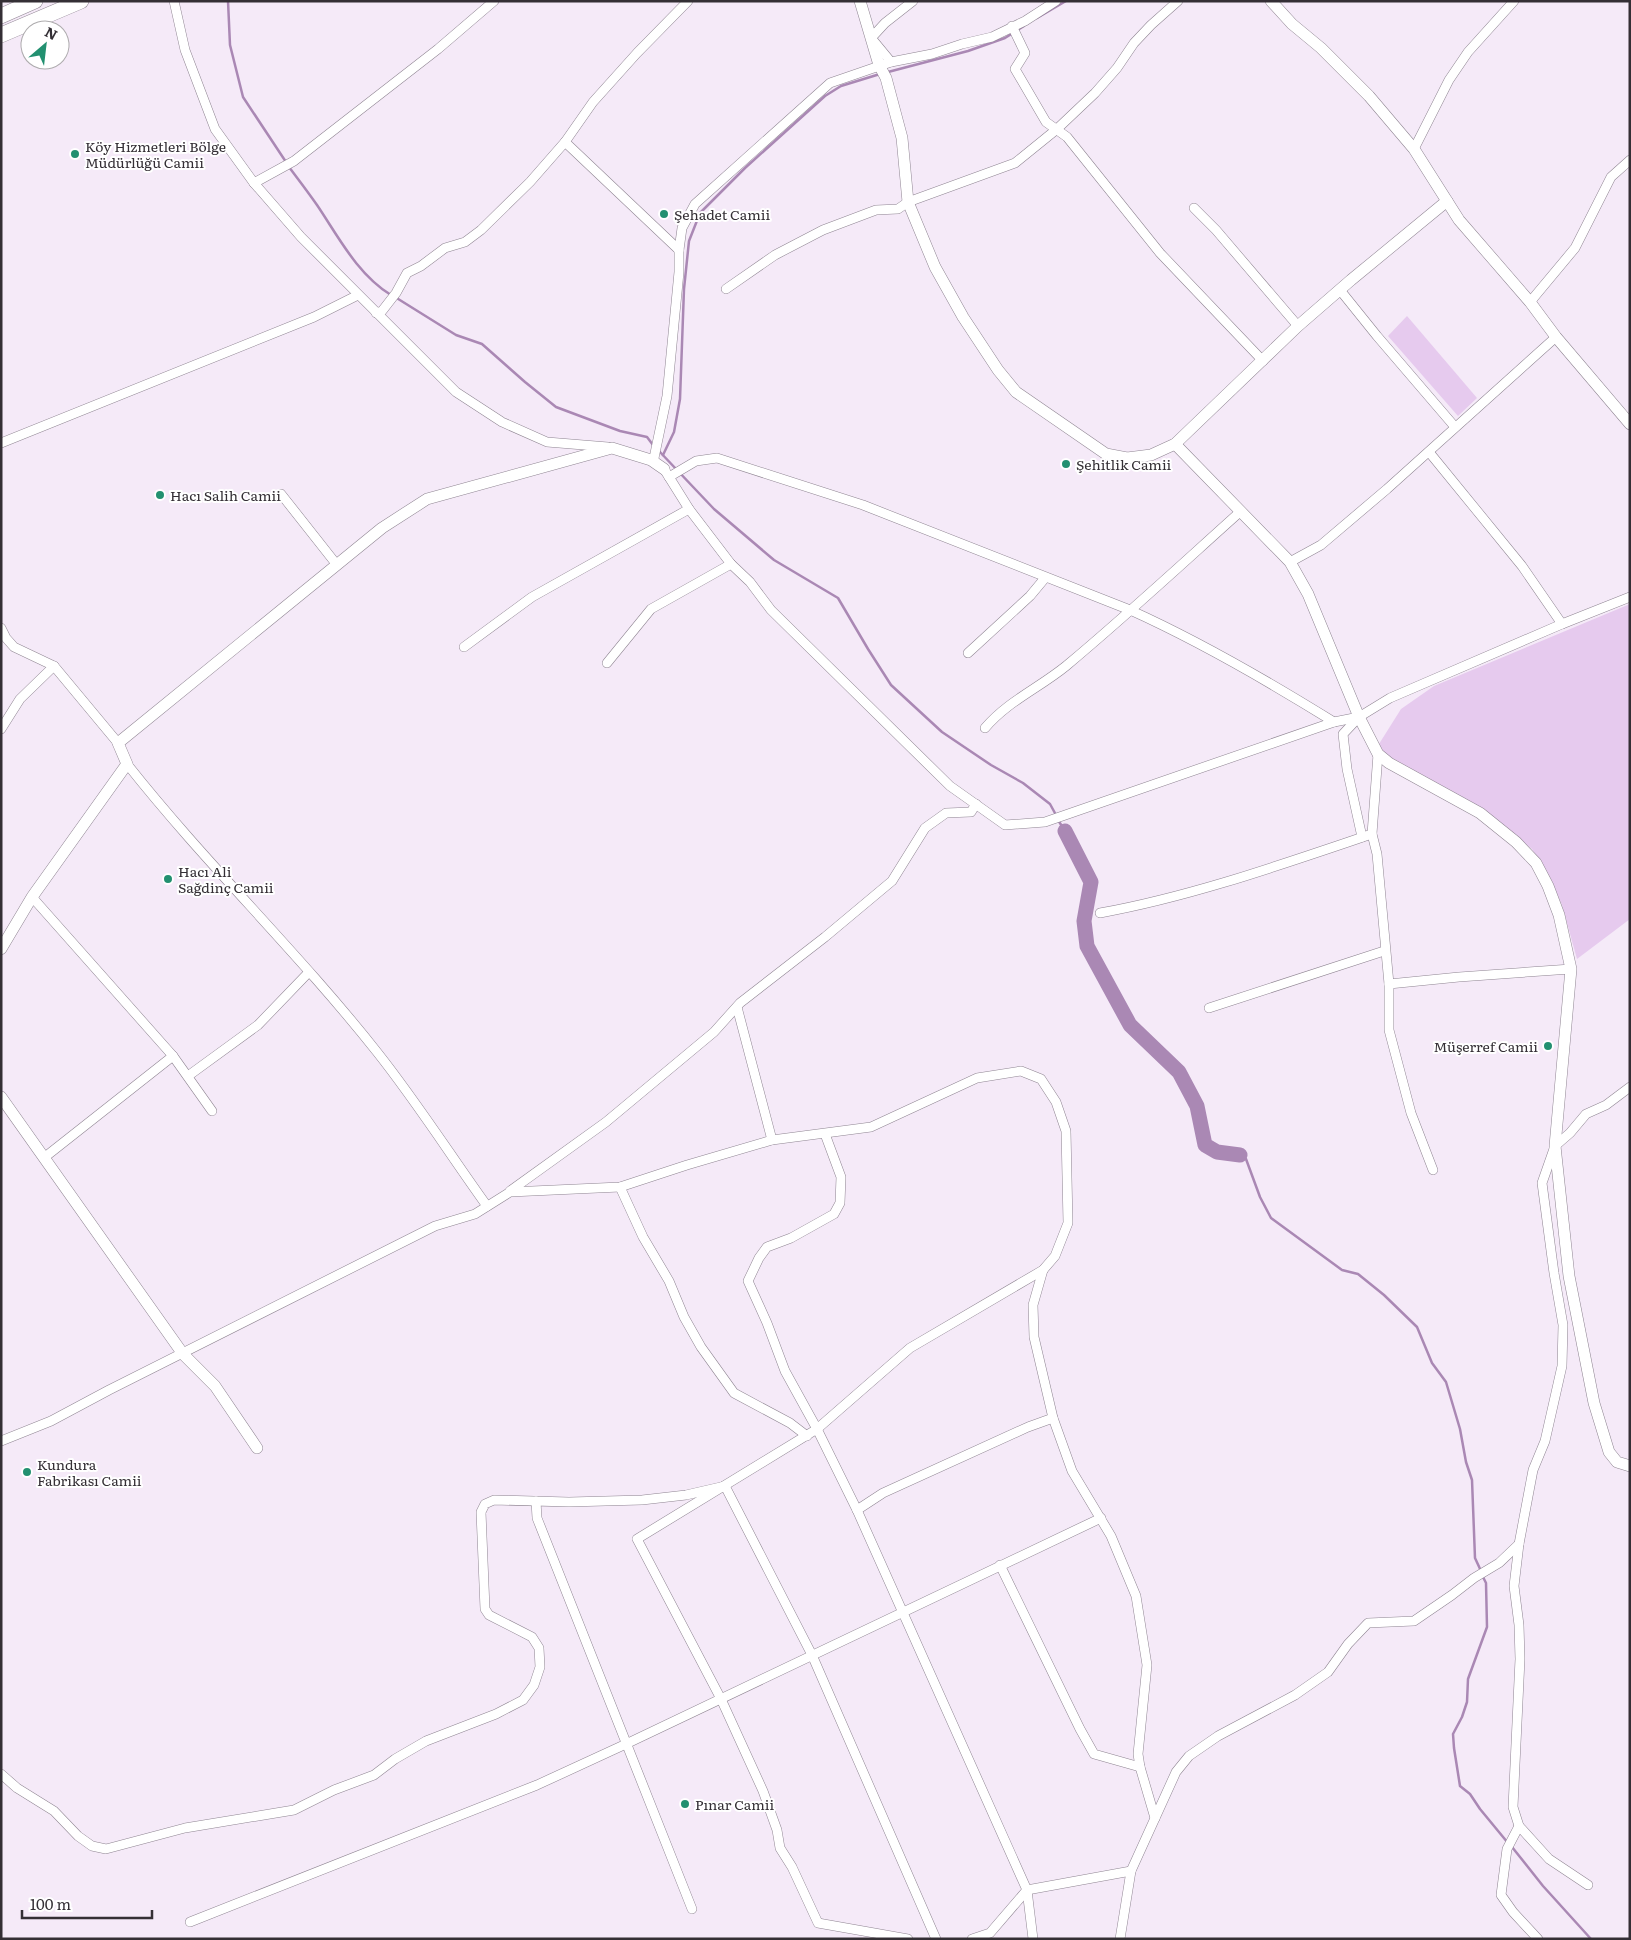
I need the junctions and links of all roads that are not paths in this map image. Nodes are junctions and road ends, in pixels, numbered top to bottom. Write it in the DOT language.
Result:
graph roads {
  1 [pos="35,1"];
  2 [pos="81,1"];
  3 [pos="174,1"];
  4 [pos="494,1"];
  5 [pos="688,1"];
  6 [pos="860,1"];
  7 [pos="913,1"];
  8 [pos="1056,1"];
  9 [pos="1178,1"];
  10 [pos="1271,1"];
  11 [pos="1514,1"];
  12 [pos="1,16"];
  13 [pos="1014,30"];
  14 [pos="1,35"];
  15 [pos="891,62"];
  16 [pos="879,66"];
  17 [pos="1057,129"];
  18 [pos="565,142"];
  19 [pos="1414,150"];
  20 [pos="1630,160"];
  21 [pos="254,183"];
  22 [pos="1447,201"];
  23 [pos="908,202"];
  24 [pos="1194,208"];
  25 [pos="679,250"];
  26 [pos="726,289"];
  27 [pos="1340,290"];
  28 [pos="358,296"];
  29 [pos="1530,302"];
  30 [pos="376,313"];
  31 [pos="1298,326"];
  32 [pos="1556,337"];
  33 [pos="1263,361"];
  34 [pos="1627,416"];
  35 [pos="1455,427"];
  36 [pos="1,443"];
  37 [pos="1175,444"];
  38 [pos="612,448"];
  39 [pos="1429,452"];
  40 [pos="652,459"];
  41 [pos="669,474"];
  42 [pos="281,494"];
  43 [pos="689,509"];
  44 [pos="1241,511"];
  45 [pos="1290,562"];
  46 [pos="731,564"];
  47 [pos="337,565"];
  48 [pos="1045,578"];
  49 [pos="1630,597"];
  50 [pos="1130,610"];
  51 [pos="1562,624"];
  52 [pos="1,628"];
  53 [pos="464,647"];
  54 [pos="968,653"];
  55 [pos="607,663"];
  56 [pos="54,666"];
  57 [pos="1360,717"];
  58 [pos="1334,722"];
  59 [pos="985,728"];
  60 [pos="1,730"];
  61 [pos="118,743"];
  62 [pos="1378,754"];
  63 [pos="127,764"];
  64 [pos="976,804"];
  65 [pos="1372,834"];
  66 [pos="1362,837"];
  67 [pos="32,897"];
  68 [pos="1100,913"];
  69 [pos="1,949"];
  70 [pos="1384,951"];
  71 [pos="1571,969"];
  72 [pos="309,972"];
  73 [pos="1389,984"];
  74 [pos="737,1007"];
  75 [pos="1208,1008"];
  76 [pos="173,1056"];
  77 [pos="188,1076"];
  78 [pos="1630,1087"];
  79 [pos="1,1097"];
  80 [pos="212,1111"];
  81 [pos="824,1134"];
  82 [pos="772,1140"];
  83 [pos="1555,1146"];
  84 [pos="45,1157"];
  85 [pos="1433,1170"];
  86 [pos="620,1187"];
  87 [pos="510,1192"];
  88 [pos="486,1206"];
  89 [pos="1043,1270"];
  90 [pos="183,1354"];
  91 [pos="1053,1418"];
  92 [pos="817,1429"];
  93 [pos="807,1436"];
  94 [pos="1,1440"];
  95 [pos="257,1448"];
  96 [pos="1630,1466"];
  97 [pos="725,1486"];
  98 [pos="536,1501"];
  99 [pos="857,1510"];
  100 [pos="1101,1518"];
  101 [pos="1519,1544"];
  102 [pos="1000,1565"];
  103 [pos="904,1612"];
  104 [pos="812,1655"];
  105 [pos="721,1699"];
  106 [pos="626,1744"];
  107 [pos="1140,1767"];
  108 [pos="1,1774"];
  109 [pos="1155,1818"];
  110 [pos="1519,1826"];
  111 [pos="1131,1871"];
  112 [pos="1588,1885"];
  113 [pos="1027,1890"];
  114 [pos="692,1909"];
  115 [pos="190,1922"];
  116 [pos="908,1939"];
  117 [pos="936,1939"];
  118 [pos="972,1939"];
  119 [pos="1033,1939"];
  120 [pos="1120,1939"];
  121 [pos="1538,1939"];
  1 -- 12 [label="highway"];
  2 -- 14 [label="highway"];
  3 -- 21 [label="street"];
  4 -- 21 [label="street"];
  5 -- 18 [label="street"];
  6 -- 16 [label="street"];
  7 -- 15 [label="street"];
  8 -- 13 [label="street"];
  9 -- 17 [label="street"];
  10 -- 19 [label="street"];
  11 -- 19 [label="street"];
  13 -- 15 [label="street"];
  13 -- 17 [label="street"];
  15 -- 16 [label="street"];
  16 -- 23 [label="street"];
  16 -- 25 [label="street"];
  17 -- 23 [label="street"];
  17 -- 33 [label="street"];
  18 -- 25 [label="street"];
  18 -- 30 [label="street"];
  19 -- 22 [label="street"];
  20 -- 29 [label="street"];
  21 -- 28 [label="street"];
  22 -- 27 [label="street"];
  22 -- 29 [label="street"];
  23 -- 26 [label="street"];
  23 -- 37 [label="street"];
  24 -- 31 [label="street"];
  25 -- 40 [label="street"];
  27 -- 31 [label="street"];
  27 -- 35 [label="street"];
  28 -- 30 [label="street"];
  28 -- 36 [label="street"];
  29 -- 32 [label="street"];
  30 -- 38 [label="street"];
  31 -- 33 [label="street"];
  32 -- 34 [label="street"];
  32 -- 35 [label="street"];
  33 -- 37 [label="street"];
  35 -- 39 [label="street"];
  37 -- 44 [label="street"];
  38 -- 40 [label="street"];
  38 -- 47 [label="street"];
  39 -- 45 [label="street"];
  39 -- 51 [label="street"];
  40 -- 41 [label="street"];
  41 -- 43 [label="street"];
  41 -- 48 [label="street"];
  42 -- 47 [label="street"];
  43 -- 46 [label="street"];
  43 -- 53 [label="street"];
  44 -- 45 [label="street"];
  44 -- 50 [label="street"];
  45 -- 57 [label="street"];
  46 -- 55 [label="street"];
  46 -- 64 [label="street"];
  47 -- 61 [label="street"];
  48 -- 50 [label="street"];
  48 -- 54 [label="street"];
  49 -- 51 [label="street"];
  50 -- 58 [label="street"];
  50 -- 59 [label="street"];
  51 -- 57 [label="street"];
  52 -- 56 [label="street"];
  56 -- 60 [label="street"];
  56 -- 61 [label="street"];
  57 -- 58 [label="street"];
  57 -- 62 [label="street"];
  57 -- 66 [label="street"];
  58 -- 64 [label="street"];
  61 -- 63 [label="street"];
  62 -- 65 [label="street"];
  62 -- 71 [label="street"];
  63 -- 67 [label="street"];
  63 -- 72 [label="street"];
  64 -- 74 [label="street"];
  65 -- 66 [label="street"];
  65 -- 70 [label="street"];
  66 -- 68 [label="street"];
  67 -- 69 [label="street"];
  67 -- 76 [label="street"];
  70 -- 73 [label="street"];
  70 -- 75 [label="street"];
  71 -- 73 [label="street"];
  71 -- 83 [label="street"];
  72 -- 77 [label="street"];
  72 -- 88 [label="street"];
  73 -- 85 [label="street"];
  74 -- 82 [label="street"];
  74 -- 87 [label="street"];
  76 -- 77 [label="street"];
  76 -- 84 [label="street"];
  77 -- 80 [label="street"];
  78 -- 83 [label="street"];
  79 -- 84 [label="street"];
  81 -- 82 [label="street"];
  81 -- 89 [label="street"];
  81 -- 92 [label="street"];
  82 -- 86 [label="street"];
  83 -- 96 [label="street"];
  83 -- 101 [label="street"];
  84 -- 90 [label="street"];
  86 -- 87 [label="street"];
  86 -- 93 [label="street"];
  87 -- 88 [label="street"];
  88 -- 90 [label="street"];
  89 -- 91 [label="street"];
  89 -- 92 [label="street"];
  90 -- 94 [label="street"];
  90 -- 95 [label="street"];
  91 -- 99 [label="street"];
  91 -- 100 [label="street"];
  92 -- 93 [label="street"];
  92 -- 99 [label="street"];
  93 -- 97 [label="street"];
  97 -- 98 [label="street"];
  97 -- 104 [label="street"];
  97 -- 105 [label="street"];
  98 -- 106 [label="street"];
  98 -- 108 [label="street"];
  99 -- 103 [label="street"];
  100 -- 102 [label="street"];
  100 -- 107 [label="street"];
  101 -- 109 [label="street"];
  101 -- 110 [label="street"];
  102 -- 103 [label="street"];
  102 -- 107 [label="street"];
  103 -- 104 [label="street"];
  103 -- 113 [label="street"];
  104 -- 105 [label="street"];
  104 -- 117 [label="street"];
  105 -- 106 [label="street"];
  105 -- 116 [label="street"];
  106 -- 114 [label="street"];
  106 -- 115 [label="street"];
  107 -- 109 [label="street"];
  109 -- 111 [label="street"];
  110 -- 112 [label="street"];
  110 -- 121 [label="street"];
  111 -- 113 [label="street"];
  111 -- 120 [label="street"];
  113 -- 118 [label="street"];
  113 -- 119 [label="street"];
}
